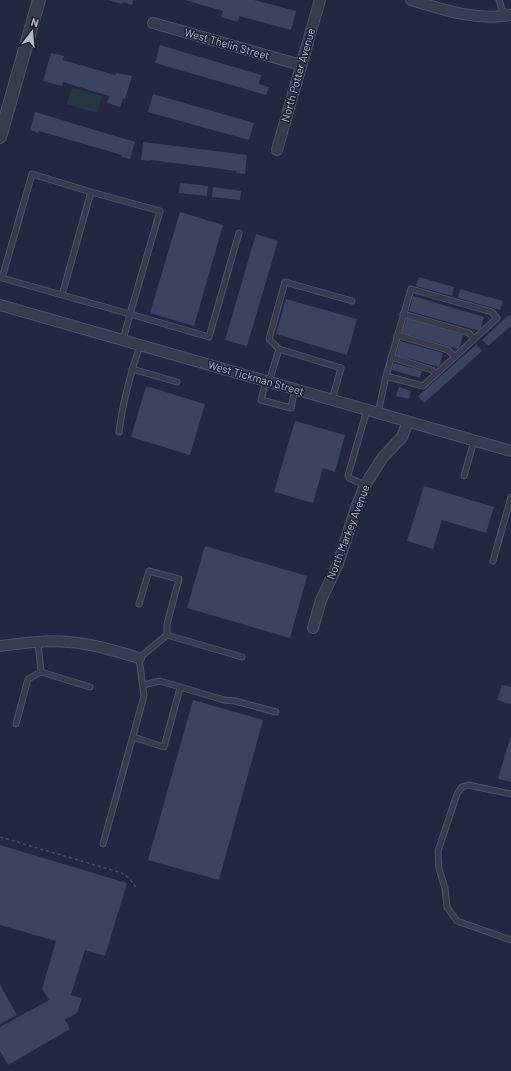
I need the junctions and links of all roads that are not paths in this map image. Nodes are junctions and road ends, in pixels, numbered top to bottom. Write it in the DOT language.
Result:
graph roads {
  1 [pos="39,0"];
  2 [pos="320,0"];
  3 [pos="411,0"];
  4 [pos="499,0"];
  5 [pos="508,16"];
  6 [pos="153,23"];
  7 [pos="301,65"];
  8 [pos="0,137"];
  9 [pos="277,150"];
  10 [pos="91,192"];
  11 [pos="239,233"];
  12 [pos="62,295"];
  13 [pos="352,301"];
  14 [pos="0,305"];
  15 [pos="130,314"];
  16 [pos="403,314"];
  17 [pos="397,335"];
  18 [pos="474,339"];
  19 [pos="123,340"];
  20 [pos="140,345"];
  21 [pos="279,349"];
  22 [pos="455,357"];
  23 [pos="391,358"];
  24 [pos="132,369"];
  25 [pos="436,374"];
  26 [pos="386,376"];
  27 [pos="268,381"];
  28 [pos="177,382"];
  29 [pos="296,389"];
  30 [pos="332,400"];
  31 [pos="367,410"];
  32 [pos="378,413"];
  33 [pos="408,422"];
  34 [pos="119,432"];
  35 [pos="474,441"];
  36 [pos="511,451"];
  37 [pos="464,476"];
  38 [pos="365,486"];
  39 [pos="511,497"];
  40 [pos="493,561"];
  41 [pos="139,604"];
  42 [pos="313,628"];
  43 [pos="167,635"];
  44 [pos="38,642"];
  45 [pos="0,646"];
  46 [pos="242,657"];
  47 [pos="139,658"];
  48 [pos="41,672"];
  49 [pos="143,685"];
  50 [pos="90,687"];
  51 [pos="180,688"];
  52 [pos="276,712"];
  53 [pos="16,724"];
  54 [pos="133,737"];
  55 [pos="511,794"];
  56 [pos="103,844"];
  57 [pos="511,940"];
  1 -- 8 [label="street"];
  2 -- 7 [label="street, North Potter Avenue"];
  3 -- 5 [label="street"];
  4 -- 5 [label="lane"];
  6 -- 7 [label="street, West Thelin Street"];
  7 -- 9 [label="street, North Potter Avenue"];
  10 -- 12 [label="lane"];
  10 -- 12 [label="lane"];
  10 -- 15 [label="lane"];
  11 -- 15 [label="lane"];
  12 -- 15 [label="lane"];
  13 -- 21 [label="lane"];
  14 -- 19 [label="street, West Tickman Street"];
  15 -- 19 [label="lane"];
  16 -- 17 [label="lane"];
  16 -- 18 [label="lane"];
  16 -- 18 [label="lane"];
  17 -- 22 [label="lane"];
  17 -- 23 [label="lane"];
  18 -- 22 [label="lane"];
  19 -- 20 [label="street, West Tickman Street"];
  20 -- 24 [label="lane"];
  20 -- 27 [label="street, West Tickman Street"];
  21 -- 27 [label="lane"];
  21 -- 30 [label="lane"];
  22 -- 25 [label="lane"];
  23 -- 25 [label="lane"];
  23 -- 26 [label="lane"];
  24 -- 28 [label="lane"];
  24 -- 34 [label="lane"];
  25 -- 26 [label="lane"];
  26 -- 32 [label="lane"];
  27 -- 29 [label="street, West Tickman Street"];
  27 -- 29 [label="lane"];
  29 -- 30 [label="street, West Tickman Street"];
  30 -- 31 [label="street, West Tickman Street"];
  31 -- 32 [label="street, West Tickman Street"];
  31 -- 38 [label="lane"];
  32 -- 33 [label="street, West Tickman Street"];
  33 -- 35 [label="street, West Tickman Street"];
  33 -- 38 [label="street, North Markey Avenue"];
  35 -- 36 [label="street, West Tickman Street"];
  35 -- 37 [label="lane"];
  38 -- 42 [label="street, North Markey Avenue"];
  39 -- 40 [label="lane"];
  41 -- 43 [label="lane"];
  43 -- 46 [label="lane"];
  43 -- 47 [label="lane"];
  44 -- 45 [label="street"];
  44 -- 47 [label="street"];
  44 -- 48 [label="lane"];
  47 -- 49 [label="lane"];
  48 -- 50 [label="lane"];
  48 -- 53 [label="lane"];
  49 -- 51 [label="lane"];
  49 -- 54 [label="lane"];
  51 -- 52 [label="lane"];
  51 -- 54 [label="lane"];
  54 -- 56 [label="lane"];
  55 -- 57 [label="lane"];
}
